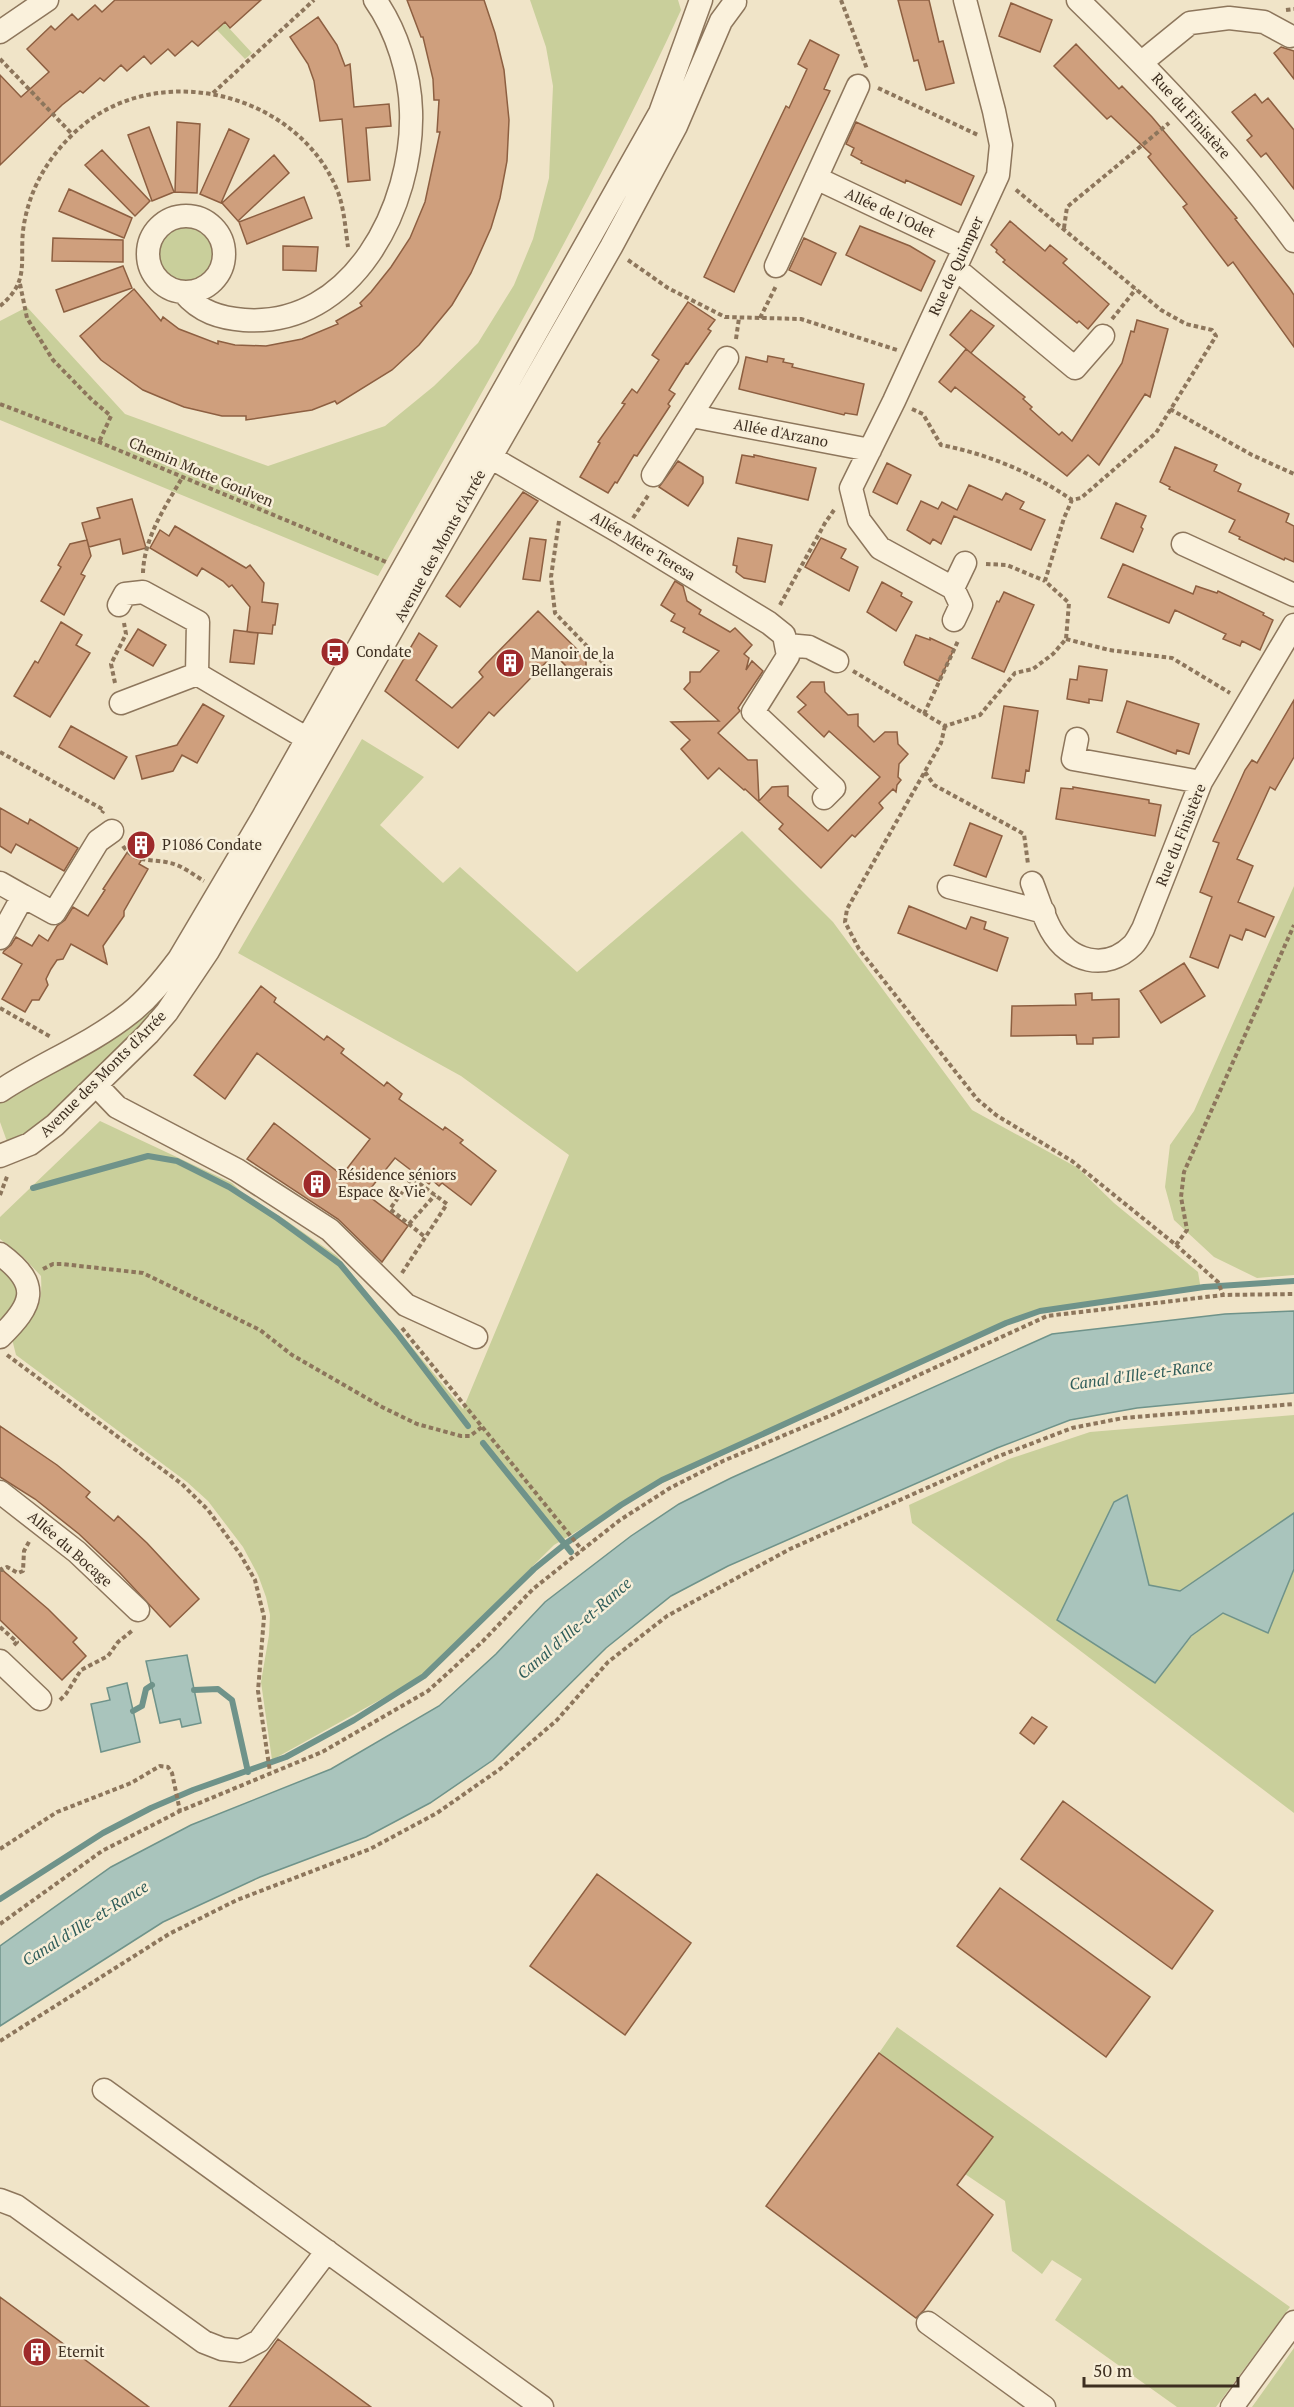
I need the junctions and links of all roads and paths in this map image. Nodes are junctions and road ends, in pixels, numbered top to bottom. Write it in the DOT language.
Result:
graph roads {
  1 [pos="47,0"];
  2 [pos="314,0"];
  3 [pos="375,0"];
  4 [pos="700,0"];
  5 [pos="841,0"];
  6 [pos="965,0"];
  7 [pos="1078,0"];
  8 [pos="734,1"];
  9 [pos="0,32"];
  10 [pos="1290,36"];
  11 [pos="0,59"];
  12 [pos="1142,62"];
  13 [pos="865,84"];
  14 [pos="213,94"];
  15 [pos="1186,109"];
  16 [pos="72,134"];
  17 [pos="1000,146"];
  18 [pos="998,175"];
  19 [pos="816,178"];
  20 [pos="1064,228"];
  21 [pos="1294,241"];
  22 [pos="611,248"];
  23 [pos="960,258"];
  24 [pos="360,266"];
  25 [pos="776,266"];
  26 [pos="19,284"];
  27 [pos="1136,289"];
  28 [pos="184,293"];
  29 [pos="0,306"];
  30 [pos="760,318"];
  31 [pos="1103,336"];
  32 [pos="914,355"];
  33 [pos="727,358"];
  34 [pos="894,401"];
  35 [pos="0,404"];
  36 [pos="1170,409"];
  37 [pos="692,416"];
  38 [pos="99,442"];
  39 [pos="870,450"];
  40 [pos="490,457"];
  41 [pos="1294,474"];
  42 [pos="653,476"];
  43 [pos="182,478"];
  44 [pos="851,488"];
  45 [pos="1072,500"];
  46 [pos="567,501"];
  47 [pos="623,534"];
  48 [pos="1183,544"];
  49 [pos="965,563"];
  50 [pos="392,565"];
  51 [pos="1044,581"];
  52 [pos="952,588"];
  53 [pos="143,592"];
  54 [pos="1294,595"];
  55 [pos="119,604"];
  56 [pos="954,620"];
  57 [pos="770,623"];
  58 [pos="1294,625"];
  59 [pos="1066,639"];
  60 [pos="787,645"];
  61 [pos="837,661"];
  62 [pos="609,669"];
  63 [pos="197,674"];
  64 [pos="1246,702"];
  65 [pos="121,703"];
  66 [pos="924,714"];
  67 [pos="945,726"];
  68 [pos="306,738"];
  69 [pos="1077,739"];
  70 [pos="0,752"];
  71 [pos="925,772"];
  72 [pos="1201,782"];
  73 [pos="824,798"];
  74 [pos="112,831"];
  75 [pos="0,883"];
  76 [pos="1032,883"];
  77 [pos="949,887"];
  78 [pos="218,890"];
  79 [pos="23,896"];
  80 [pos="1044,912"];
  81 [pos="1294,925"];
  82 [pos="0,938"];
  83 [pos="0,1008"];
  84 [pos="58,1041"];
  85 [pos="96,1085"];
  86 [pos="0,1091"];
  87 [pos="5,1163"];
  88 [pos="0,1195"];
  89 [pos="435,1195"];
  90 [pos="409,1224"];
  91 [pos="425,1237"];
  92 [pos="1176,1245"];
  93 [pos="0,1254"];
  94 [pos="25,1279"];
  95 [pos="390,1290"];
  96 [pos="1294,1294"];
  97 [pos="1223,1295"];
  98 [pos="398,1324"];
  99 [pos="476,1336"];
  100 [pos="0,1337"];
  101 [pos="0,1348"];
  102 [pos="1294,1404"];
  103 [pos="482,1427"];
  104 [pos="0,1492"];
  105 [pos="43,1524"];
  106 [pos="582,1550"];
  107 [pos="0,1568"];
  108 [pos="138,1610"];
  109 [pos="4,1674"];
  110 [pos="40,1700"];
  111 [pos="270,1772"];
  112 [pos="180,1811"];
  113 [pos="0,1849"];
  114 [pos="0,1924"];
  115 [pos="0,2041"];
  116 [pos="104,2090"];
  117 [pos="0,2200"];
  118 [pos="327,2251"];
  119 [pos="1294,2322"];
  120 [pos="928,2323"];
  121 [pos="542,2407"];
  122 [pos="1044,2407"];
  123 [pos="1232,2407"];
  1 -- 9 [label="street"];
  2 -- 14 [label="path"];
  3 -- 24 [label="street"];
  4 -- 68 [label="street, Avenue des Monts d'Arrée"];
  5 -- 13 [label="path"];
  6 -- 17 [label="street, Rue de Quimper"];
  7 -- 12 [label="street, Rue du Finistère"];
  8 -- 22 [label="street, Avenue des Monts d'Arrée"];
  10 -- 12 [label="street"];
  11 -- 16 [label="path"];
  12 -- 15 [label="street, Rue du Finistère"];
  13 -- 17 [label="path"];
  13 -- 19 [label="street"];
  14 -- 16 [label="path"];
  14 -- 24 [label="path"];
  15 -- 20 [label="path"];
  15 -- 21 [label="street, Rue du Finistère"];
  16 -- 26 [label="path"];
  17 -- 18 [label="street, Rue de Quimper"];
  18 -- 20 [label="path"];
  18 -- 23 [label="street, Rue de Quimper"];
  19 -- 23 [label="street, Allée de l'Odet"];
  19 -- 25 [label="street"];
  20 -- 27 [label="path"];
  22 -- 30 [label="path"];
  22 -- 40 [label="street, Avenue des Monts d'Arrée"];
  23 -- 31 [label="street, Allée de l'Odet"];
  23 -- 32 [label="street, Rue de Quimper"];
  24 -- 28 [label="street"];
  25 -- 30 [label="path"];
  26 -- 29 [label="path"];
  26 -- 38 [label="path"];
  27 -- 31 [label="path"];
  27 -- 36 [label="path"];
  30 -- 32 [label="path"];
  32 -- 34 [label="street, Rue de Quimper"];
  33 -- 37 [label="street"];
  34 -- 39 [label="street, Rue de Quimper"];
  34 -- 45 [label="path"];
  35 -- 38 [label="path, Chemin Motte Goulven"];
  36 -- 41 [label="path"];
  36 -- 45 [label="path"];
  37 -- 39 [label="street, Allée d'Arzano"];
  37 -- 42 [label="street"];
  38 -- 43 [label="path, Chemin Motte Goulven"];
  39 -- 44 [label="street, Rue de Quimper"];
  40 -- 46 [label="street, Allée Mère Teresa"];
  40 -- 85 [label="street, Avenue des Monts d'Arrée"];
  42 -- 47 [label="path"];
  43 -- 50 [label="path, Chemin Motte Goulven"];
  43 -- 53 [label="path"];
  44 -- 52 [label="street"];
  44 -- 57 [label="path"];
  45 -- 51 [label="path"];
  46 -- 47 [label="street, Allée Mère Teresa"];
  46 -- 62 [label="path"];
  47 -- 57 [label="street, Allée Mère Teresa"];
  48 -- 54 [label="street"];
  49 -- 51 [label="path"];
  49 -- 52 [label="street"];
  51 -- 59 [label="path"];
  52 -- 56 [label="street"];
  53 -- 55 [label="street"];
  53 -- 63 [label="street"];
  55 -- 65 [label="path"];
  56 -- 66 [label="path"];
  57 -- 60 [label="street, Allée Mère Teresa"];
  58 -- 64 [label="street, Rue du Finistère"];
  59 -- 64 [label="path"];
  59 -- 67 [label="path"];
  60 -- 61 [label="street"];
  60 -- 73 [label="street"];
  61 -- 66 [label="path"];
  63 -- 65 [label="street"];
  63 -- 68 [label="street"];
  64 -- 72 [label="street, Rue du Finistère"];
  66 -- 67 [label="path"];
  67 -- 71 [label="path"];
  68 -- 78 [label="street, Avenue des Monts d'Arrée"];
  69 -- 72 [label="street"];
  70 -- 74 [label="path"];
  71 -- 76 [label="path"];
  71 -- 92 [label="path"];
  72 -- 80 [label="street, Rue du Finistère"];
  74 -- 78 [label="path"];
  74 -- 79 [label="street"];
  75 -- 79 [label="street"];
  76 -- 80 [label="street, Rue du Finistère"];
  77 -- 80 [label="street"];
  78 -- 86 [label="street, Avenue des Monts d'Arrée"];
  79 -- 82 [label="street"];
  81 -- 92 [label="path"];
  83 -- 84 [label="path"];
  85 -- 87 [label="street, Avenue des Monts d'Arrée"];
  85 -- 95 [label="street"];
  87 -- 88 [label="path"];
  89 -- 90 [label="path"];
  89 -- 90 [label="path"];
  89 -- 91 [label="path"];
  90 -- 91 [label="path"];
  91 -- 95 [label="path"];
  92 -- 97 [label="path"];
  93 -- 94 [label="street"];
  94 -- 100 [label="street"];
  94 -- 103 [label="path"];
  95 -- 99 [label="street"];
  96 -- 97 [label="path"];
  97 -- 106 [label="path"];
  98 -- 103 [label="path"];
  101 -- 111 [label="path"];
  102 -- 115 [label="path"];
  103 -- 106 [label="path"];
  104 -- 105 [label="street, Allée du Bocage"];
  105 -- 107 [label="path"];
  105 -- 108 [label="street, Allée du Bocage"];
  106 -- 111 [label="path"];
  108 -- 110 [label="path"];
  109 -- 110 [label="street"];
  111 -- 112 [label="path"];
  112 -- 113 [label="path"];
  112 -- 114 [label="path"];
  116 -- 118 [label="street"];
  117 -- 118 [label="street"];
  118 -- 121 [label="street"];
  119 -- 123 [label="street"];
  120 -- 122 [label="street"];
}
